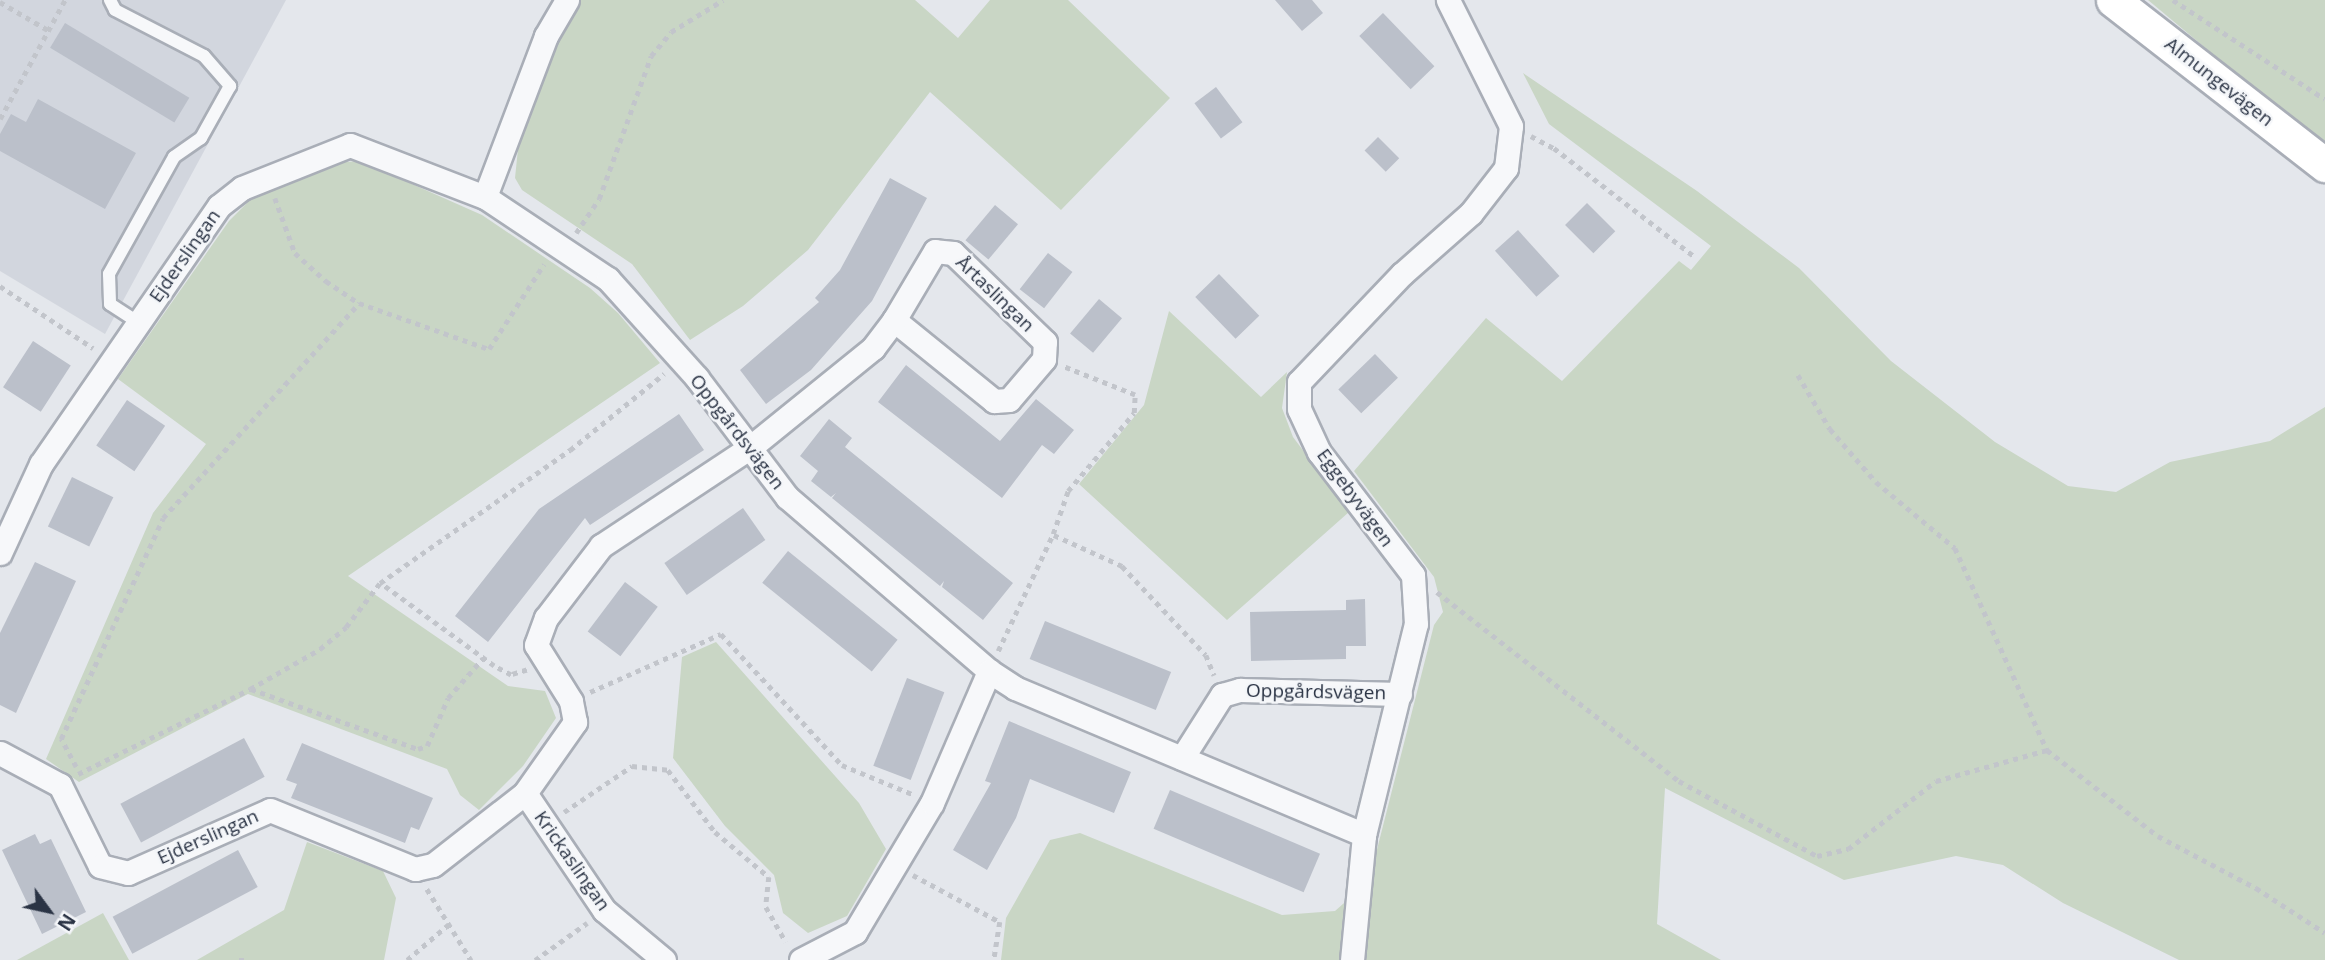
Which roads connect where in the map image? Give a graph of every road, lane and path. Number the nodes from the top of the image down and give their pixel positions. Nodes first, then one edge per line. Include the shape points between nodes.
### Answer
1 (65, 0) edge
2 (110, 0) edge
3 (567, 0) edge
4 (1448, 0) edge
5 (2113, 0) edge
6 (2173, 0) edge
7 (0, 2) edge
8 (48, 30) junction
9 (2325, 99) edge
10 (0, 119) edge
11 (1511, 126) junction
12 (2325, 165) edge
13 (485, 197) junction
14 (1695, 257) dead end
15 (0, 286) edge
16 (359, 303) dead end
17 (894, 320) junction
18 (138, 323) junction
19 (1044, 359) junction
20 (681, 360) junction
21 (112, 361) junction
22 (1798, 374) dead end
23 (752, 446) junction
24 (1053, 534) junction
25 (0, 553) edge
26 (1413, 575) junction
27 (380, 583) junction
28 (483, 658) junction
29 (542, 660) junction
30 (987, 660) junction
31 (1224, 678) dead end
32 (250, 689) junction
33 (1400, 694) junction
34 (588, 704) dead end
35 (2047, 750) junction
36 (0, 753) edge
37 (1182, 758) junction
38 (70, 779) junction
39 (525, 793) junction
40 (932, 803) junction
41 (546, 824) junction
42 (1364, 835) junction
43 (894, 865) junction
44 (415, 869) junction
45 (604, 910) junction
46 (449, 924) junction
47 (2325, 933) edge
48 (797, 956) edge
49 (239, 960) edge
50 (247, 960) edge
51 (407, 960) edge
52 (471, 960) edge
53 (535, 960) edge
54 (664, 960) edge
55 (994, 960) edge
56 (1352, 960) edge

1 - 8 path
2 - 18 lane via 115,10 204,56 230,86 201,138 174,157 109,274 110,304
3 - 13 street via 546,36
4 - 11 street
5 - 12 street, Almungevägen
6 - 9 path
7 - 8 path
8 - 10 path
11 - 14 path via 1554,148
11 - 26 street, Eggebyvägen via 1506,168 1471,214 1402,274 1299,382 1298,409 1319,452
13 - 18 street, Ejderslingan via 350,145 242,188 219,206
13 - 20 street, Oppgårdsvägen via 608,279
15 - 21 path
16 - 38 path via 163,518 61,739
17 - 19 street via 994,401 1009,400
17 - 19 street, Årtaslingan via 935,251 953,253 1045,342
17 - 23 street, Årtaslingan via 873,348
18 - 21 street, Ejderslingan
19 - 24 path via 1135,395 1134,413 1068,491
20 - 23 street, Oppgårdsvägen
20 - 27 path via 570,450
21 - 25 street, Ejderslingan via 41,464
22 - 35 path via 1830,429 1876,482 1955,548
23 - 29 street via 601,546 546,618 536,645
23 - 30 street, Oppgårdsvägen via 787,497 813,523
24 - 30 path via 995,658
24 - 31 path via 1122,565 1206,655 1216,680
26 - 33 street via 1416,624
26 - 35 path via 1679,781 1817,856 1848,849 1936,781
27 - 28 path
27 - 32 path via 346,627 320,649
28 - 29 path via 511,675
28 - 32 path via 448,698 427,746 418,749
29 - 39 street, Krickaslingan via 571,701 575,722
30 - 37 street, Oppgårdsvägen via 1016,688
30 - 40 street
32 - 38 path
33 - 37 street, Oppgårdsvägen via 1240,690 1222,695
33 - 42 street
34 - 40 path via 584,695 721,634 842,765
35 - 47 path via 2158,836 2256,888
36 - 38 street
37 - 42 street, Oppgårdsvägen
38 - 44 street, Ejderslingan via 100,866 128,873 270,810
39 - 41 street, Krickaslingan
39 - 44 street via 433,865
40 - 43 street
41 - 45 street, Krickaslingan
41 - 48 path via 632,766 668,770 715,832 769,877 766,906
42 - 56 street
43 - 48 street via 855,932
43 - 55 path via 1000,922
44 - 46 path
45 - 53 path
45 - 54 street, Krickaslingan
46 - 51 path
46 - 52 path
49 - 50 path

